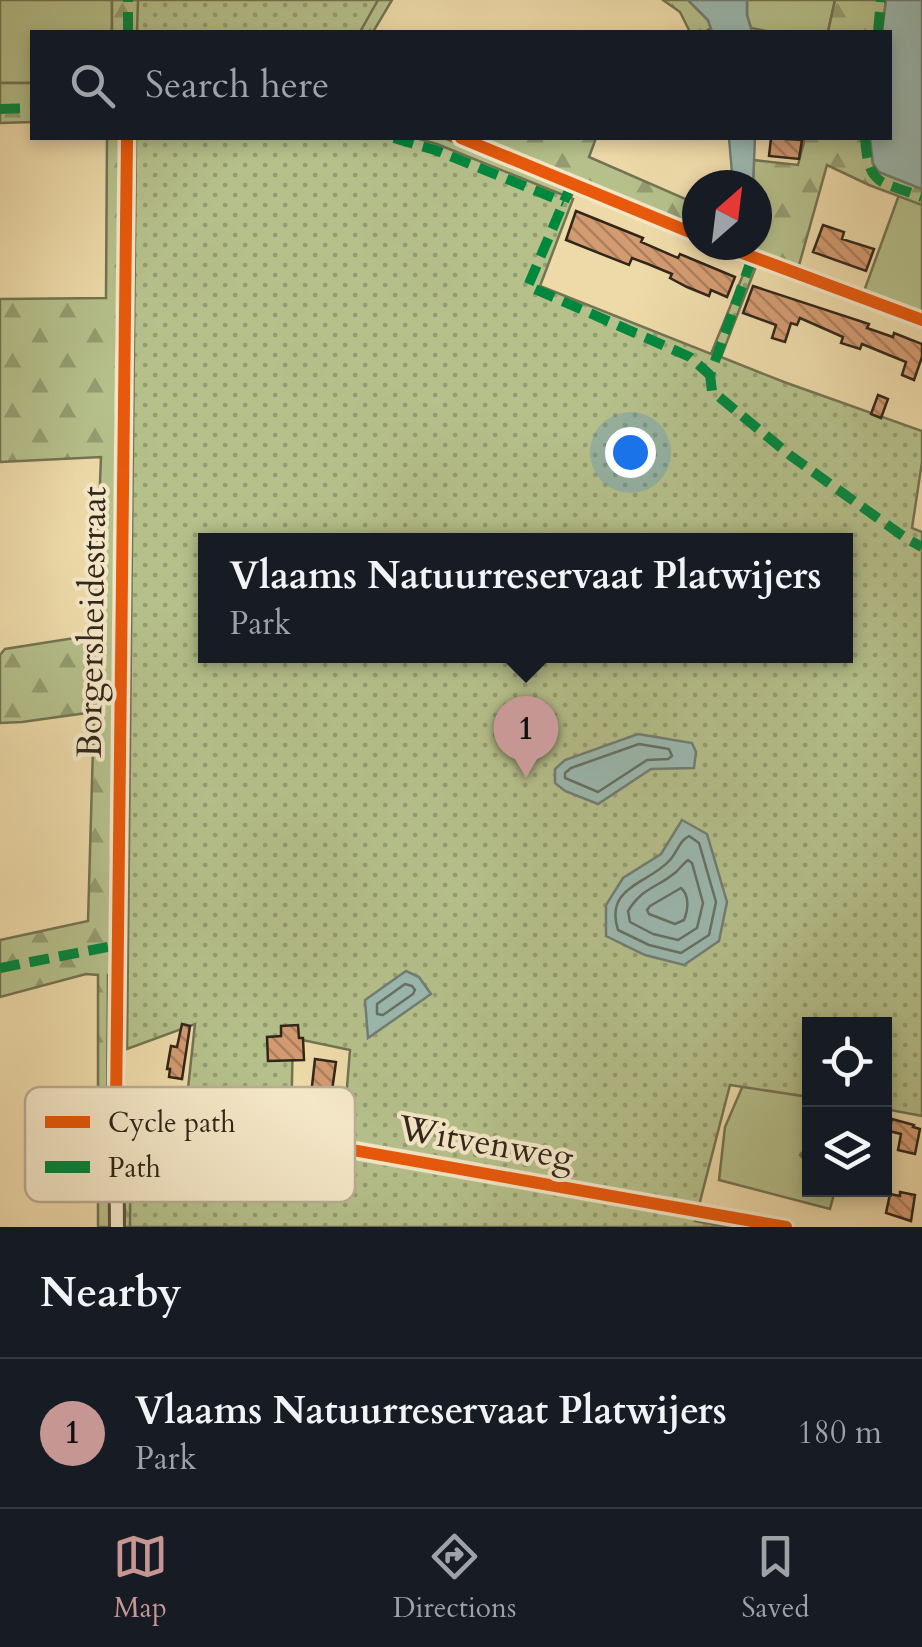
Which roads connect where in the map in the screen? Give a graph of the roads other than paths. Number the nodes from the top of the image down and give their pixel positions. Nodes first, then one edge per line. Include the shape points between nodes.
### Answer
1 (127, 140) edge
2 (467, 140) edge
3 (682, 229) edge
4 (761, 260) edge
5 (922, 320) edge
6 (116, 1087) edge
7 (355, 1150) edge
8 (117, 1202) edge
9 (117, 1227) edge
10 (786, 1227) edge

1 - 6 street, Borgersheidestraat
2 - 3 street
4 - 5 street
7 - 10 street, Witvenweg
8 - 9 street, Borgersheidestraat

